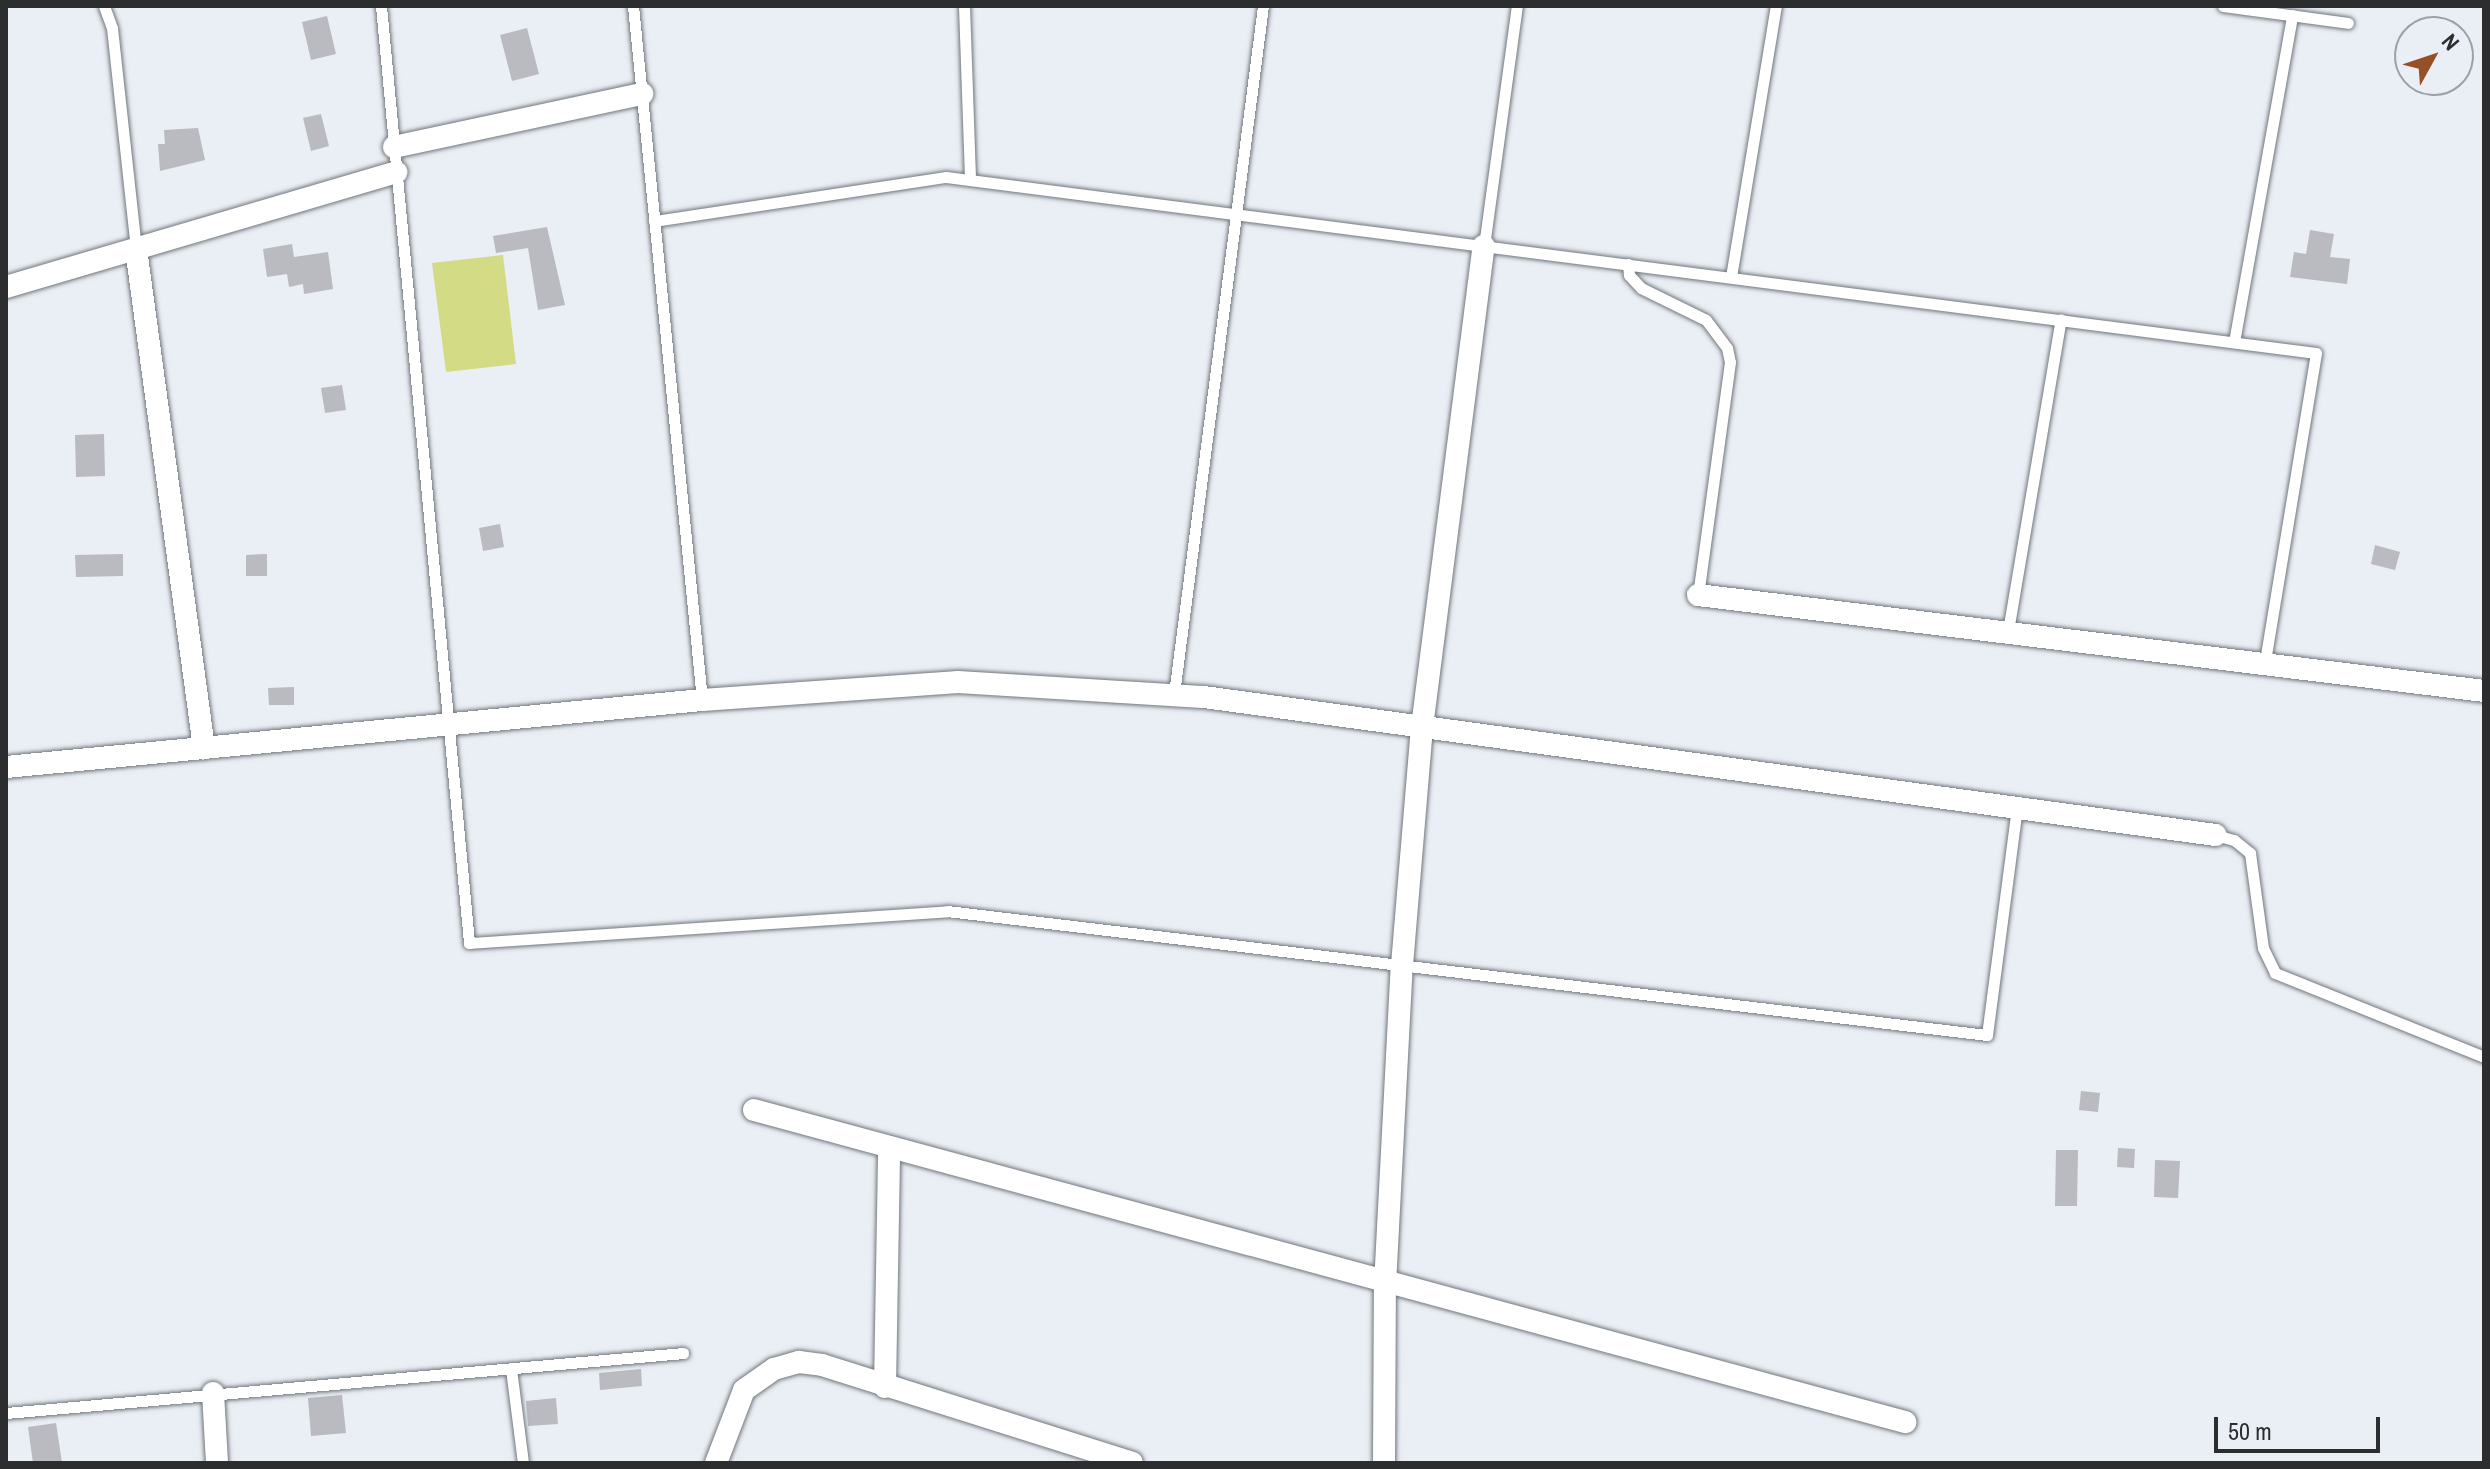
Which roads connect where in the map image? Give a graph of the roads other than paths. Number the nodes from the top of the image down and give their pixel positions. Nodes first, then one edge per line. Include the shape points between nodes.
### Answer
1 (104, 6) edge
2 (381, 6) edge
3 (633, 6) edge
4 (964, 6) edge
5 (1263, 6) edge
6 (1517, 6) edge
7 (1776, 6) edge
8 (2223, 6) edge
9 (2292, 15) junction
10 (2348, 23) dead end
11 (642, 94) junction
12 (394, 147) junction
13 (396, 172) junction
14 (970, 180) junction
15 (1236, 214) junction
16 (654, 221) junction
17 (1484, 246) junction
18 (136, 249) junction
19 (1628, 264) junction
20 (1731, 277) junction
21 (6, 287) edge
22 (2061, 319) junction
23 (2234, 342) junction
24 (1698, 595) joint
25 (2008, 631) junction
26 (2265, 661) junction
27 (2484, 691) edge
28 (1174, 694) junction
29 (702, 700) junction
30 (449, 727) junction
31 (1422, 727) junction
32 (204, 748) junction
33 (6, 767) edge
34 (2017, 808) junction
35 (2216, 835) joint
36 (1402, 965) junction
37 (2484, 1057) edge
38 (754, 1110) dead end
39 (889, 1147) junction
40 (1385, 1285) junction
41 (683, 1353) dead end
42 (511, 1369) junction
43 (885, 1387) junction
44 (213, 1393) junction
45 (6, 1413) edge
46 (1905, 1422) dead end
47 (217, 1463) edge
48 (523, 1463) edge
49 (716, 1463) edge
50 (1132, 1463) edge
51 (1384, 1463) edge

1 - 18 lane via 112,28
2 - 12 lane
3 - 11 lane
4 - 14 lane
5 - 15 lane
6 - 17 lane
7 - 20 lane
8 - 9 lane
9 - 10 lane
9 - 23 lane
11 - 12 street
11 - 16 lane
12 - 13 lane
13 - 18 street
13 - 30 lane
14 - 15 lane
14 - 16 lane via 915,178
15 - 17 lane
15 - 28 lane
16 - 29 lane
17 - 19 lane
17 - 31 street
18 - 21 street
18 - 32 street
19 - 20 lane
19 - 24 lane via 1641,288 1714,327 1730,362
20 - 22 lane
22 - 23 lane
22 - 25 lane
23 - 26 lane via 2316,353
24 - 25 street
25 - 26 street
26 - 27 street
28 - 29 street via 958,682
28 - 31 street
29 - 30 street
30 - 32 street
30 - 36 lane via 469,943 947,911
31 - 34 street
31 - 36 street
32 - 33 street
34 - 35 street
34 - 36 lane via 1987,1035
35 - 37 lane via 2234,840 2250,853 2263,948 2275,973
36 - 40 street
38 - 39 street
39 - 40 street
39 - 43 street
40 - 46 street
40 - 51 street
41 - 42 lane
42 - 44 lane
42 - 48 lane
43 - 49 street via 822,1365 799,1362 774,1369 744,1390
43 - 50 street
44 - 45 lane
44 - 47 street

